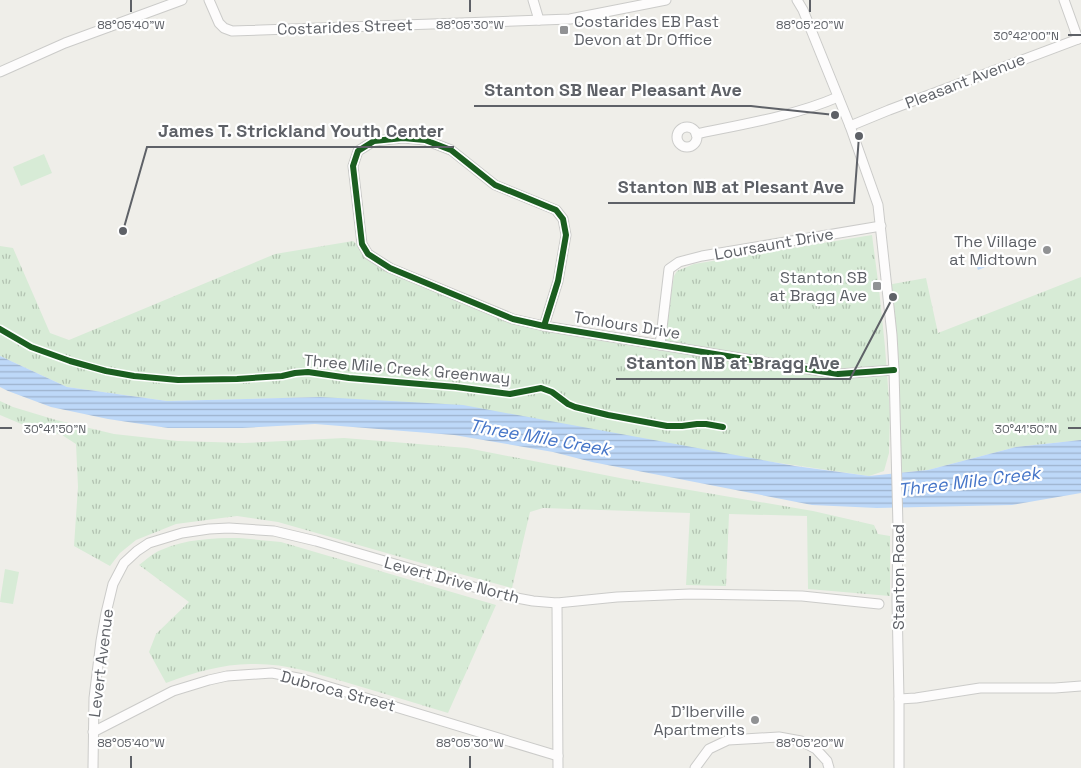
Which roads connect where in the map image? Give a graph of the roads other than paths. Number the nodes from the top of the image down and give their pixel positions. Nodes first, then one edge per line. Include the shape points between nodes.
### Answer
1 (182, 0) edge
2 (209, 0) edge
3 (533, 0) edge
4 (666, 0) edge
5 (790, 0) edge
6 (797, 0) edge
7 (803, 0) edge
8 (1064, 0) edge
9 (803, 10) junction
10 (539, 20) junction
11 (1079, 38) edge
12 (0, 72) edge
13 (838, 97) junction
14 (850, 126) junction
15 (696, 134) dead end
16 (880, 226) junction
17 (544, 326) junction
18 (660, 345) junction
19 (894, 370) junction
20 (149, 543) joint
21 (557, 603) junction
22 (879, 604) dead end
23 (1081, 686) edge
24 (899, 698) junction
25 (94, 732) junction
26 (558, 756) junction
27 (93, 768) edge
28 (558, 768) edge
29 (695, 768) edge
30 (829, 768) edge
31 (899, 768) edge

1 - 12 street via 65,43
2 - 10 street, Costarides Street via 219,23 232,31
3 - 10 street
4 - 10 street, Costarides Street via 570,19
5 - 9 street
6 - 9 street, Stanton Road
7 - 9 street, Stanton Road
8 - 11 street
9 - 13 street, Stanton Road
11 - 14 street, Pleasant Avenue
13 - 14 street, Stanton Road
13 - 15 street via 782,115
14 - 16 street, Stanton Road via 878,205
16 - 18 street, Loursaunt Drive via 679,262 670,269
16 - 19 street, Stanton Road
17 - 17 street, Tonlours Drive via 558,281 566,235 563,220 556,210 495,185 451,150 425,140 374,141 358,152 353,166 362,244 368,254 390,268 513,319
17 - 18 street, Tonlours Drive
18 - 19 street, Tonlours Drive via 838,374
19 - 24 street, Stanton Road
20 - 21 street, Levert Drive North via 209,528 274,531 501,595
20 - 25 street, Levert Avenue via 124,563 114,584 101,640 94,698
21 - 22 street, Levert Drive North via 617,596 690,594 802,596
21 - 26 street
23 - 24 street via 980,688
24 - 31 street, Stanton Road
25 - 26 street, Dubroca Street via 172,691 227,676 272,673 303,679
25 - 27 street, Levert Avenue
26 - 28 street
29 - 30 street via 709,749 728,740 779,737 802,741 816,749

